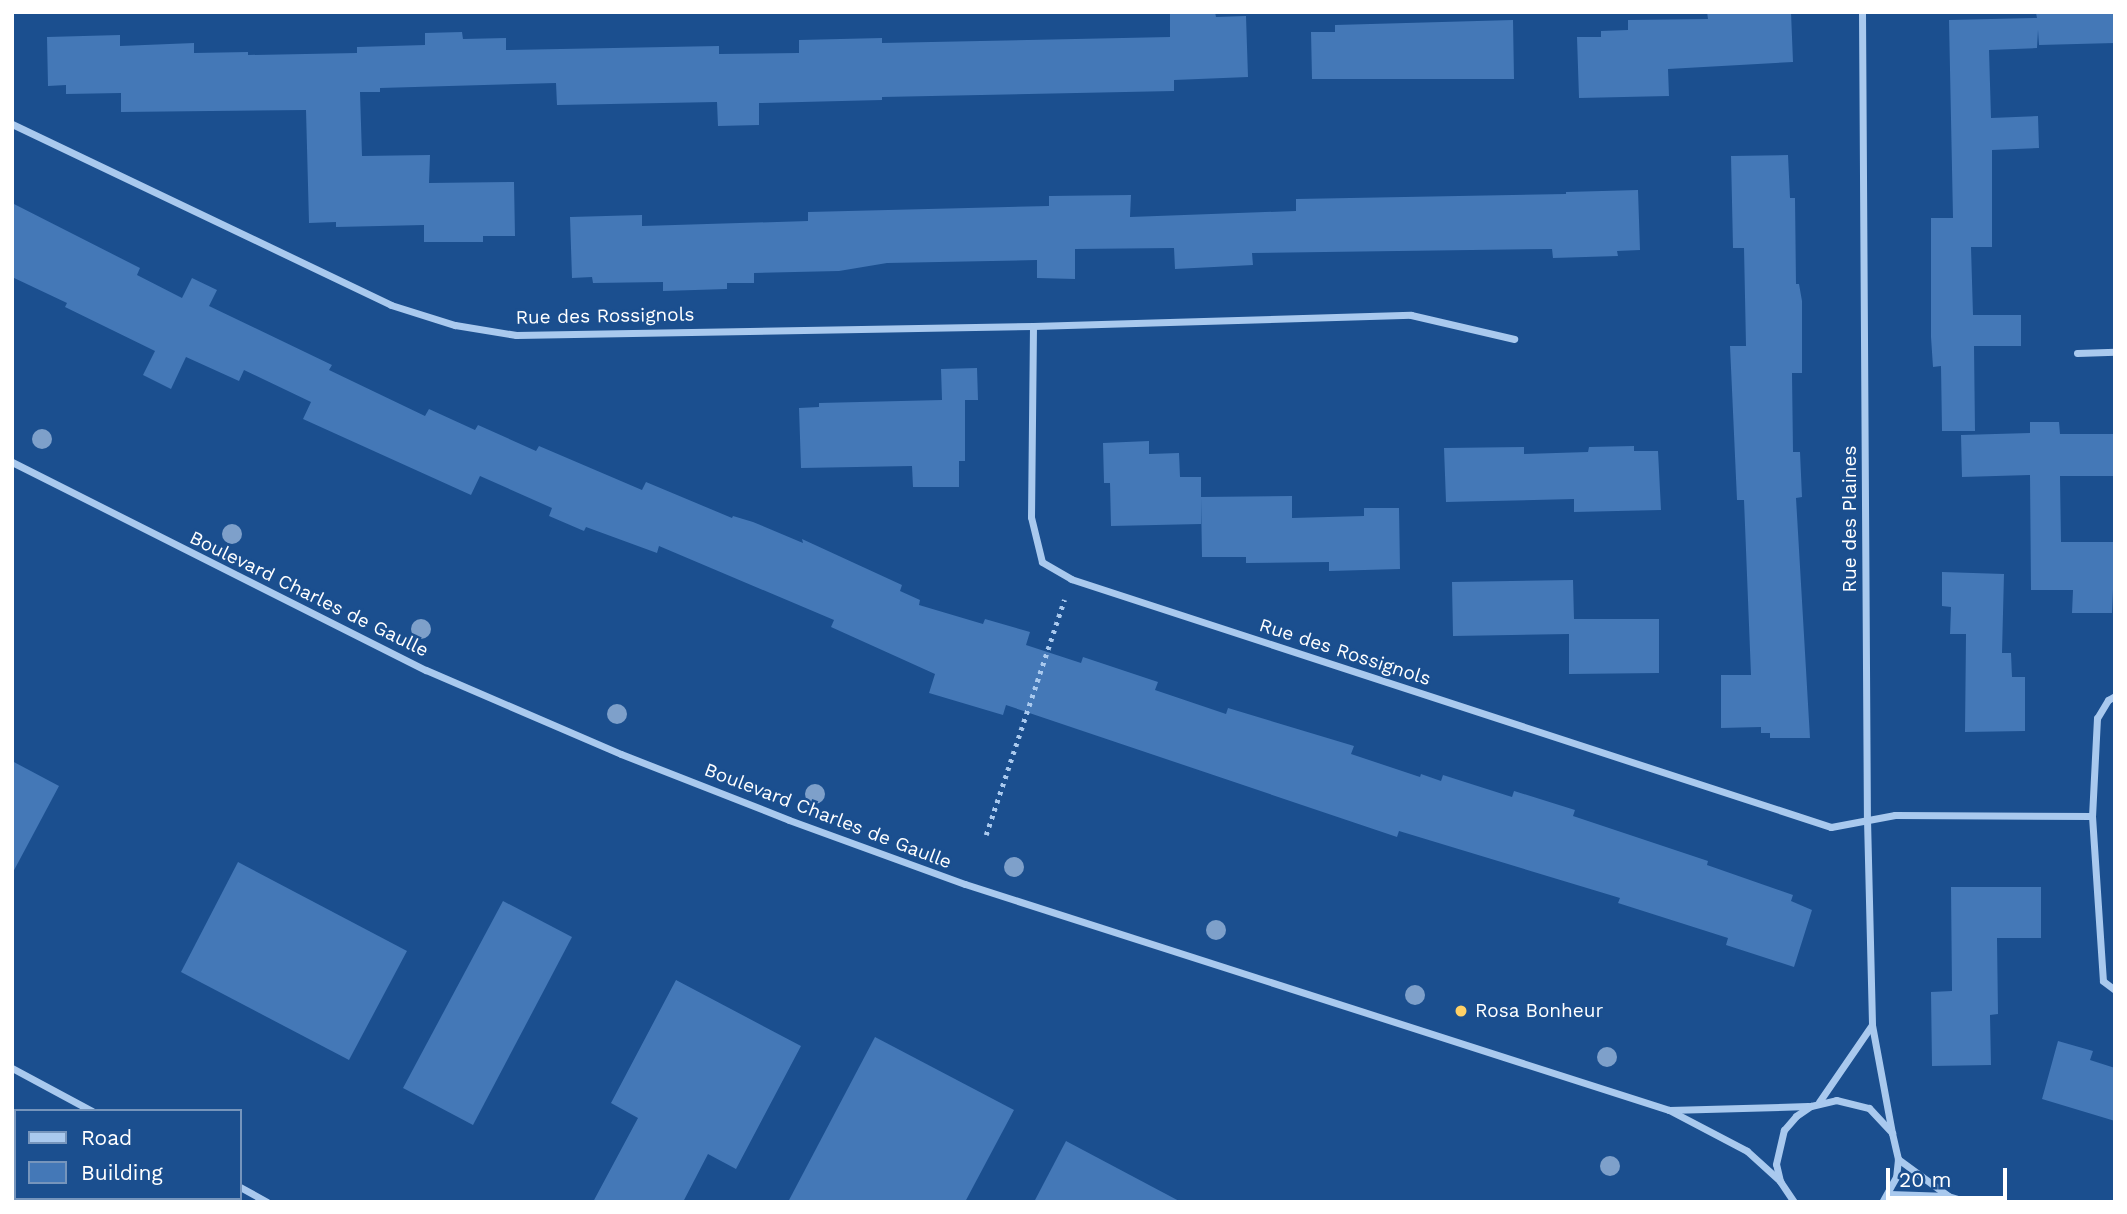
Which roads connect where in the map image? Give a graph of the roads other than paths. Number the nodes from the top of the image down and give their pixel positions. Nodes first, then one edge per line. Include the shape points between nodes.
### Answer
1 (1863, 12) edge
2 (12, 124) edge
3 (1033, 326) junction
4 (1514, 340) dead end
5 (2115, 352) edge
6 (2077, 353) dead end
7 (12, 462) edge
8 (2115, 696) edge
9 (2092, 816) junction
10 (1867, 818) junction
11 (2115, 990) edge
12 (1872, 1025) junction
13 (12, 1068) edge
14 (1819, 1102) junction
15 (1811, 1106) junction
16 (88, 1109) edge
17 (1669, 1110) junction
18 (1892, 1133) junction
19 (1898, 1159) junction
20 (1780, 1181) junction
21 (242, 1188) edge
22 (1889, 1194) junction
23 (1948, 1196) junction
24 (267, 1202) edge
25 (1794, 1202) edge
26 (1882, 1202) edge
27 (1968, 1202) edge

1 - 10 street, Rue des Plaines
2 - 3 street, Rue des Rossignols via 391,305 455,325 516,335
3 - 4 street, Rue des Rossignols via 1411,314
3 - 10 street, Rue des Rossignols via 1031,517 1042,562 1071,579 1831,827
5 - 6 street
7 - 17 street, Boulevard Charles de Gaulle via 426,670 789,820 965,884
8 - 9 street via 2097,718
9 - 10 street, Rue des Rossignols
9 - 11 street via 2103,981
10 - 12 street, Rue des Plaines
12 - 14 street
12 - 18 street, Rue des Plaines
13 - 16 street
14 - 15 street
14 - 18 street via 1861,1105 1882,1119
15 - 17 street, Boulevard Charles de Gaulle
15 - 20 street via 1784,1130 1776,1164
17 - 20 street, Boulevard Charles de Gaulle via 1747,1152
18 - 19 street, Rue des Plaines
19 - 22 street
19 - 23 street
20 - 25 street, Boulevard Charles de Gaulle
21 - 24 street
22 - 23 street
22 - 26 street
23 - 27 street

